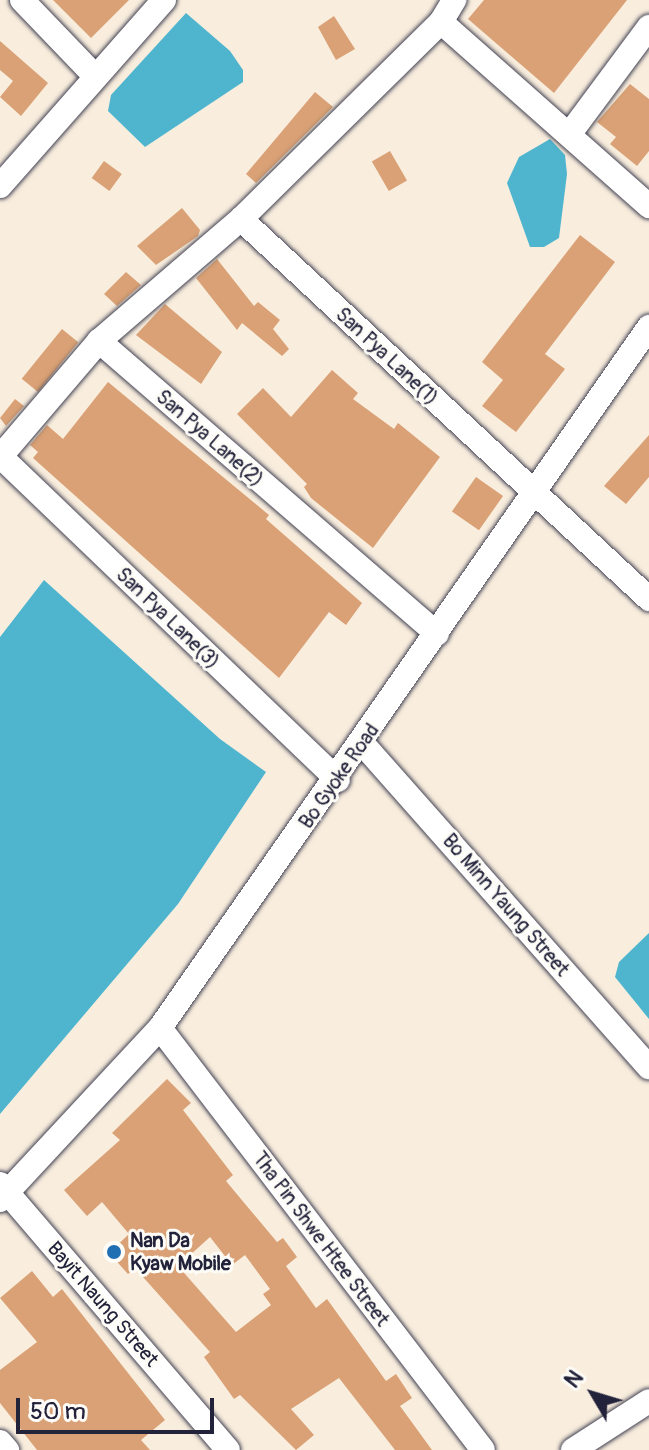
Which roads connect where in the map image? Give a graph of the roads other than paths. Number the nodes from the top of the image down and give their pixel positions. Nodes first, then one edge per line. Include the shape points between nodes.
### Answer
1 (22, 0) edge
2 (164, 0) edge
3 (454, 0) edge
4 (441, 22) junction
5 (649, 27) edge
6 (95, 76) junction
7 (571, 132) junction
8 (0, 186) edge
9 (649, 206) edge
10 (241, 219) junction
11 (646, 338) edge
12 (99, 341) junction
13 (0, 456) edge
14 (534, 493) junction
15 (649, 599) edge
16 (437, 634) junction
17 (362, 743) junction
18 (338, 780) junction
19 (160, 1028) junction
20 (649, 1067) edge
21 (3, 1193) edge
22 (649, 1401) edge
23 (0, 1442) edge
24 (7, 1450) edge
25 (228, 1450) edge
26 (483, 1450) edge
27 (573, 1450) edge

1 - 6 street
2 - 6 street
3 - 4 street
4 - 7 street
4 - 10 street
5 - 7 street
6 - 8 street
7 - 9 street
10 - 12 street
10 - 14 street, San Pya Lane(1)
11 - 14 street, Bo Gyoke Road
12 - 13 street
12 - 16 street, San Pya Lane(2)
13 - 18 street, San Pya Lane(3)
14 - 15 street, San Pya Lane(1)
14 - 16 street, Bo Gyoke Road
16 - 17 street, Bo Gyoke Road
17 - 18 street, Bo Gyoke Road
17 - 20 street, Bo Minn Yaung Street
18 - 19 street, Bo Gyoke Road
19 - 21 street, Bo Gyoke Road
19 - 26 street, Tha Pin Shwe Htee Street
21 - 25 street, Bayit Naung Street
22 - 27 street
23 - 24 street

